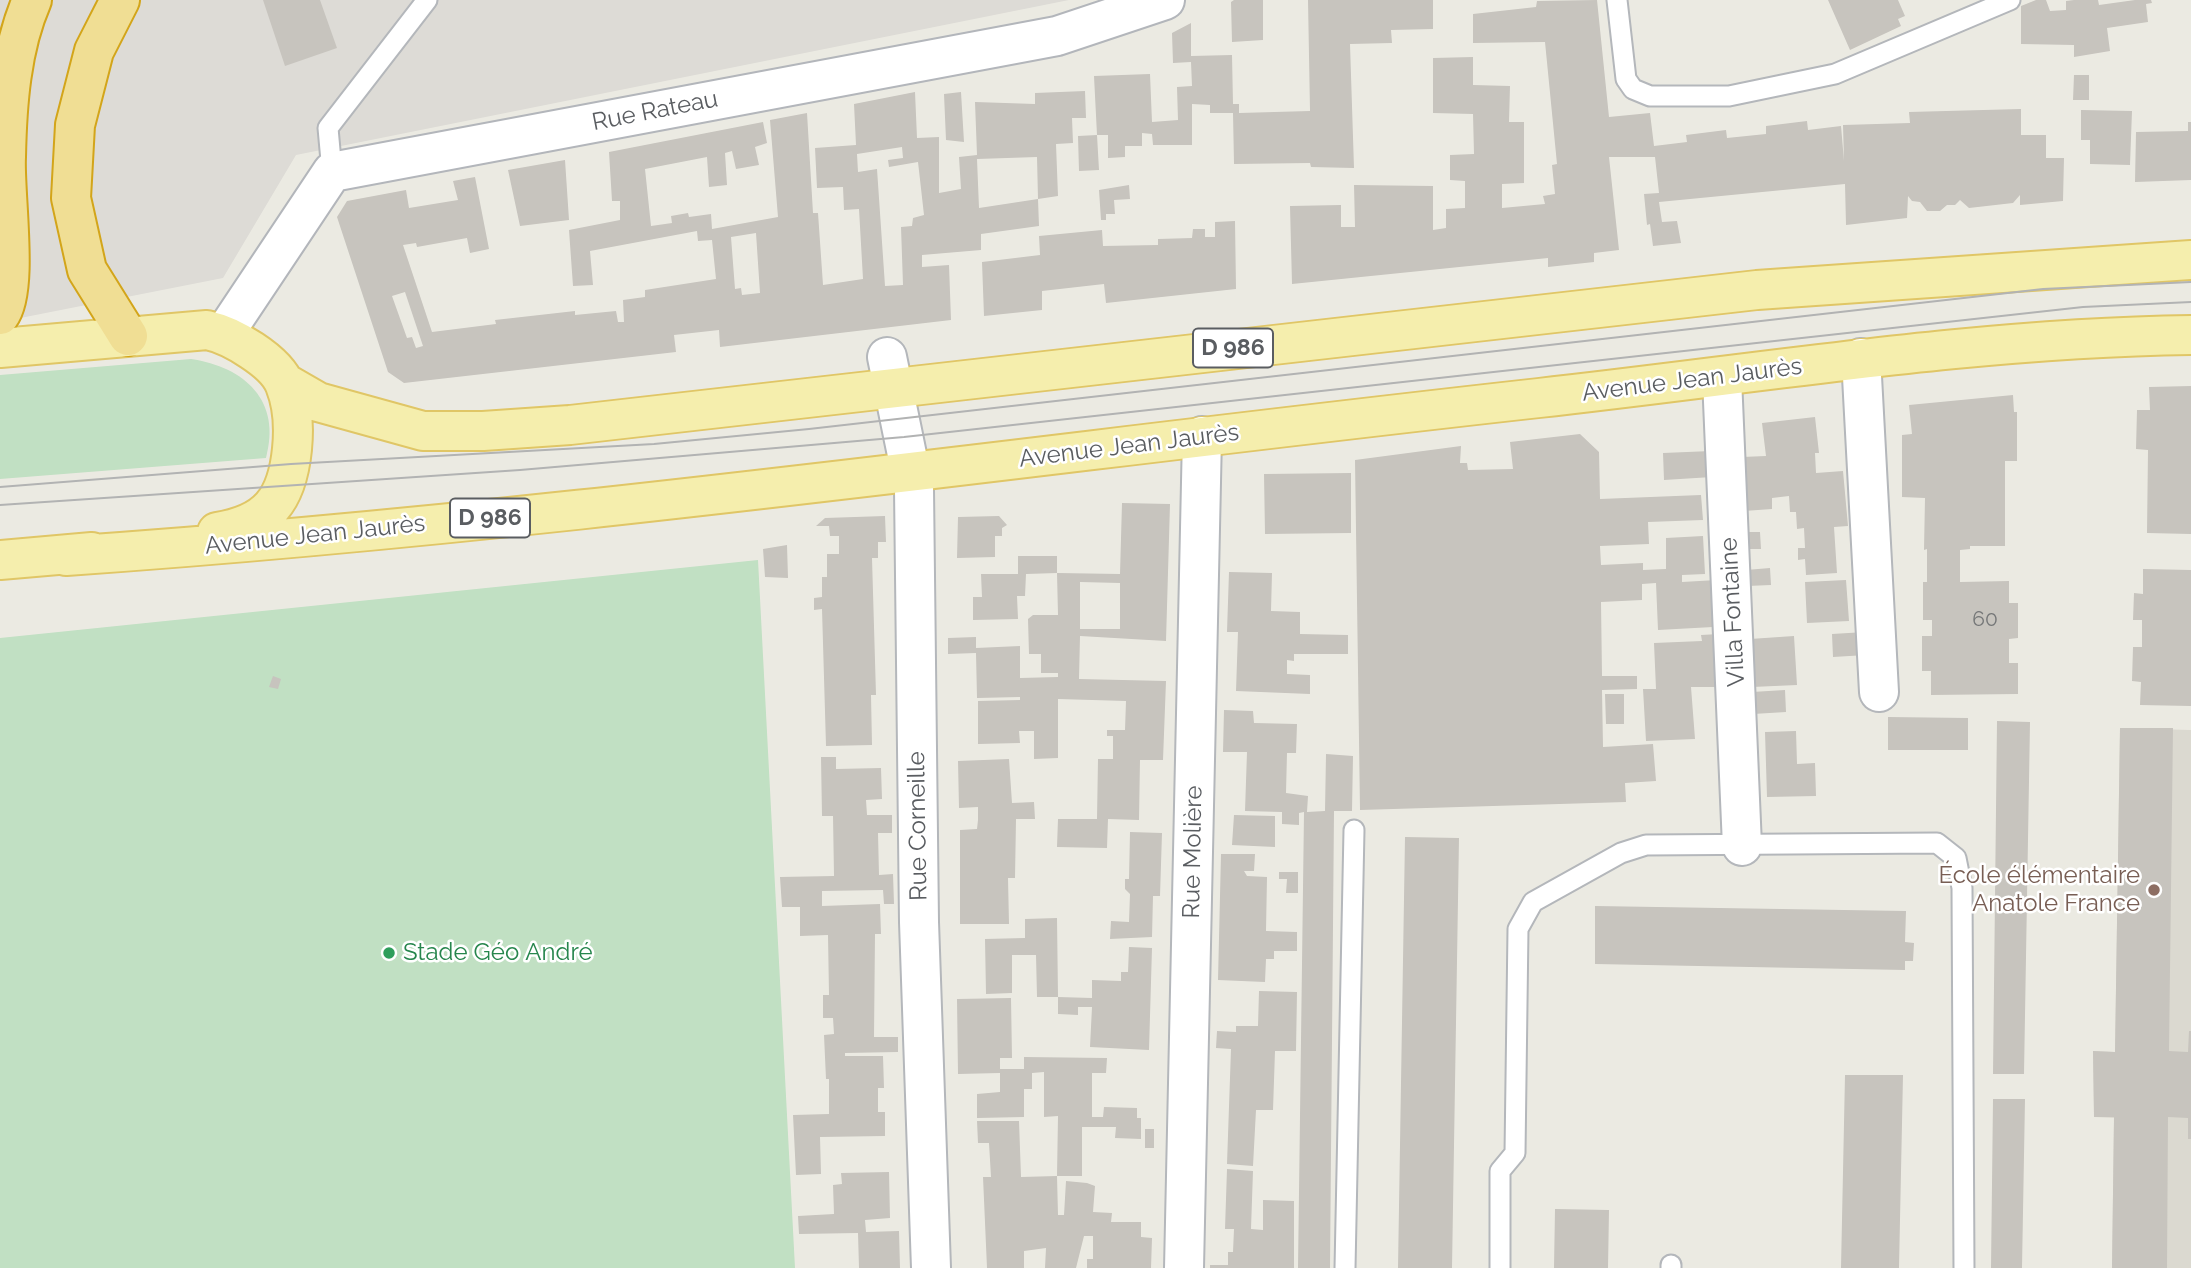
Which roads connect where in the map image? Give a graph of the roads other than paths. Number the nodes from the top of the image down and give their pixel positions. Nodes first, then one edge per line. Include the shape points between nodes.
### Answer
1 (32, 0) edge
2 (120, 0) edge
3 (427, 0) edge
4 (1165, 0) edge
5 (1617, 0) edge
6 (2010, 0) edge
7 (332, 172) junction
8 (2191, 260) edge
9 (0, 315) edge
10 (224, 334) junction
11 (2191, 335) edge
12 (128, 336) junction
13 (0, 348) edge
14 (1861, 358) junction
15 (889, 371) junction
16 (1722, 378) junction
17 (285, 383) junction
18 (1202, 436) junction
19 (912, 472) junction
20 (66, 556) junction
21 (2, 561) edge
22 (1879, 692) dead end
23 (1354, 830) dead end
24 (1742, 846) junction
25 (931, 1268) edge
26 (1184, 1268) edge
27 (1345, 1268) edge
28 (1500, 1268) edge
29 (1964, 1268) edge

1 - 9 highway via 10,92 5,159 9,285
2 - 12 highway via 94,51 75,125 71,198 87,270
3 - 7 lane via 328,128
4 - 7 street, Rue Rateau via 1057,36
5 - 6 lane via 1626,79 1633,89 1650,96 1730,96 1835,74
7 - 10 street
8 - 15 main road, D 986 via 1757,290
10 - 12 main road via 207,330
10 - 17 main road via 260,356
11 - 14 main road, Avenue Jean Jaurès / D 986
12 - 13 main road
14 - 16 main road, Avenue Jean Jaurès / D 986
14 - 22 street
15 - 17 main road, D 986 via 570,425 483,431 423,431 318,402
15 - 19 street, Rue Corneille
16 - 18 main road, Avenue Jean Jaurès / D 986
16 - 24 street, Villa Fontaine
17 - 20 main road via 294,428 291,464 279,500 265,515 242,528
18 - 19 main road, Avenue Jean Jaurès / D 986
18 - 26 street, Rue Molière
19 - 20 main road, Avenue Jean Jaurès / D 986 via 382,529
19 - 25 street, Rue Corneille via 919,922
20 - 21 main road
23 - 27 lane
24 - 28 lane via 1646,845 1621,853 1533,902 1518,929 1515,1153 1500,1171
24 - 29 lane via 1937,843 1956,858 1962,888

